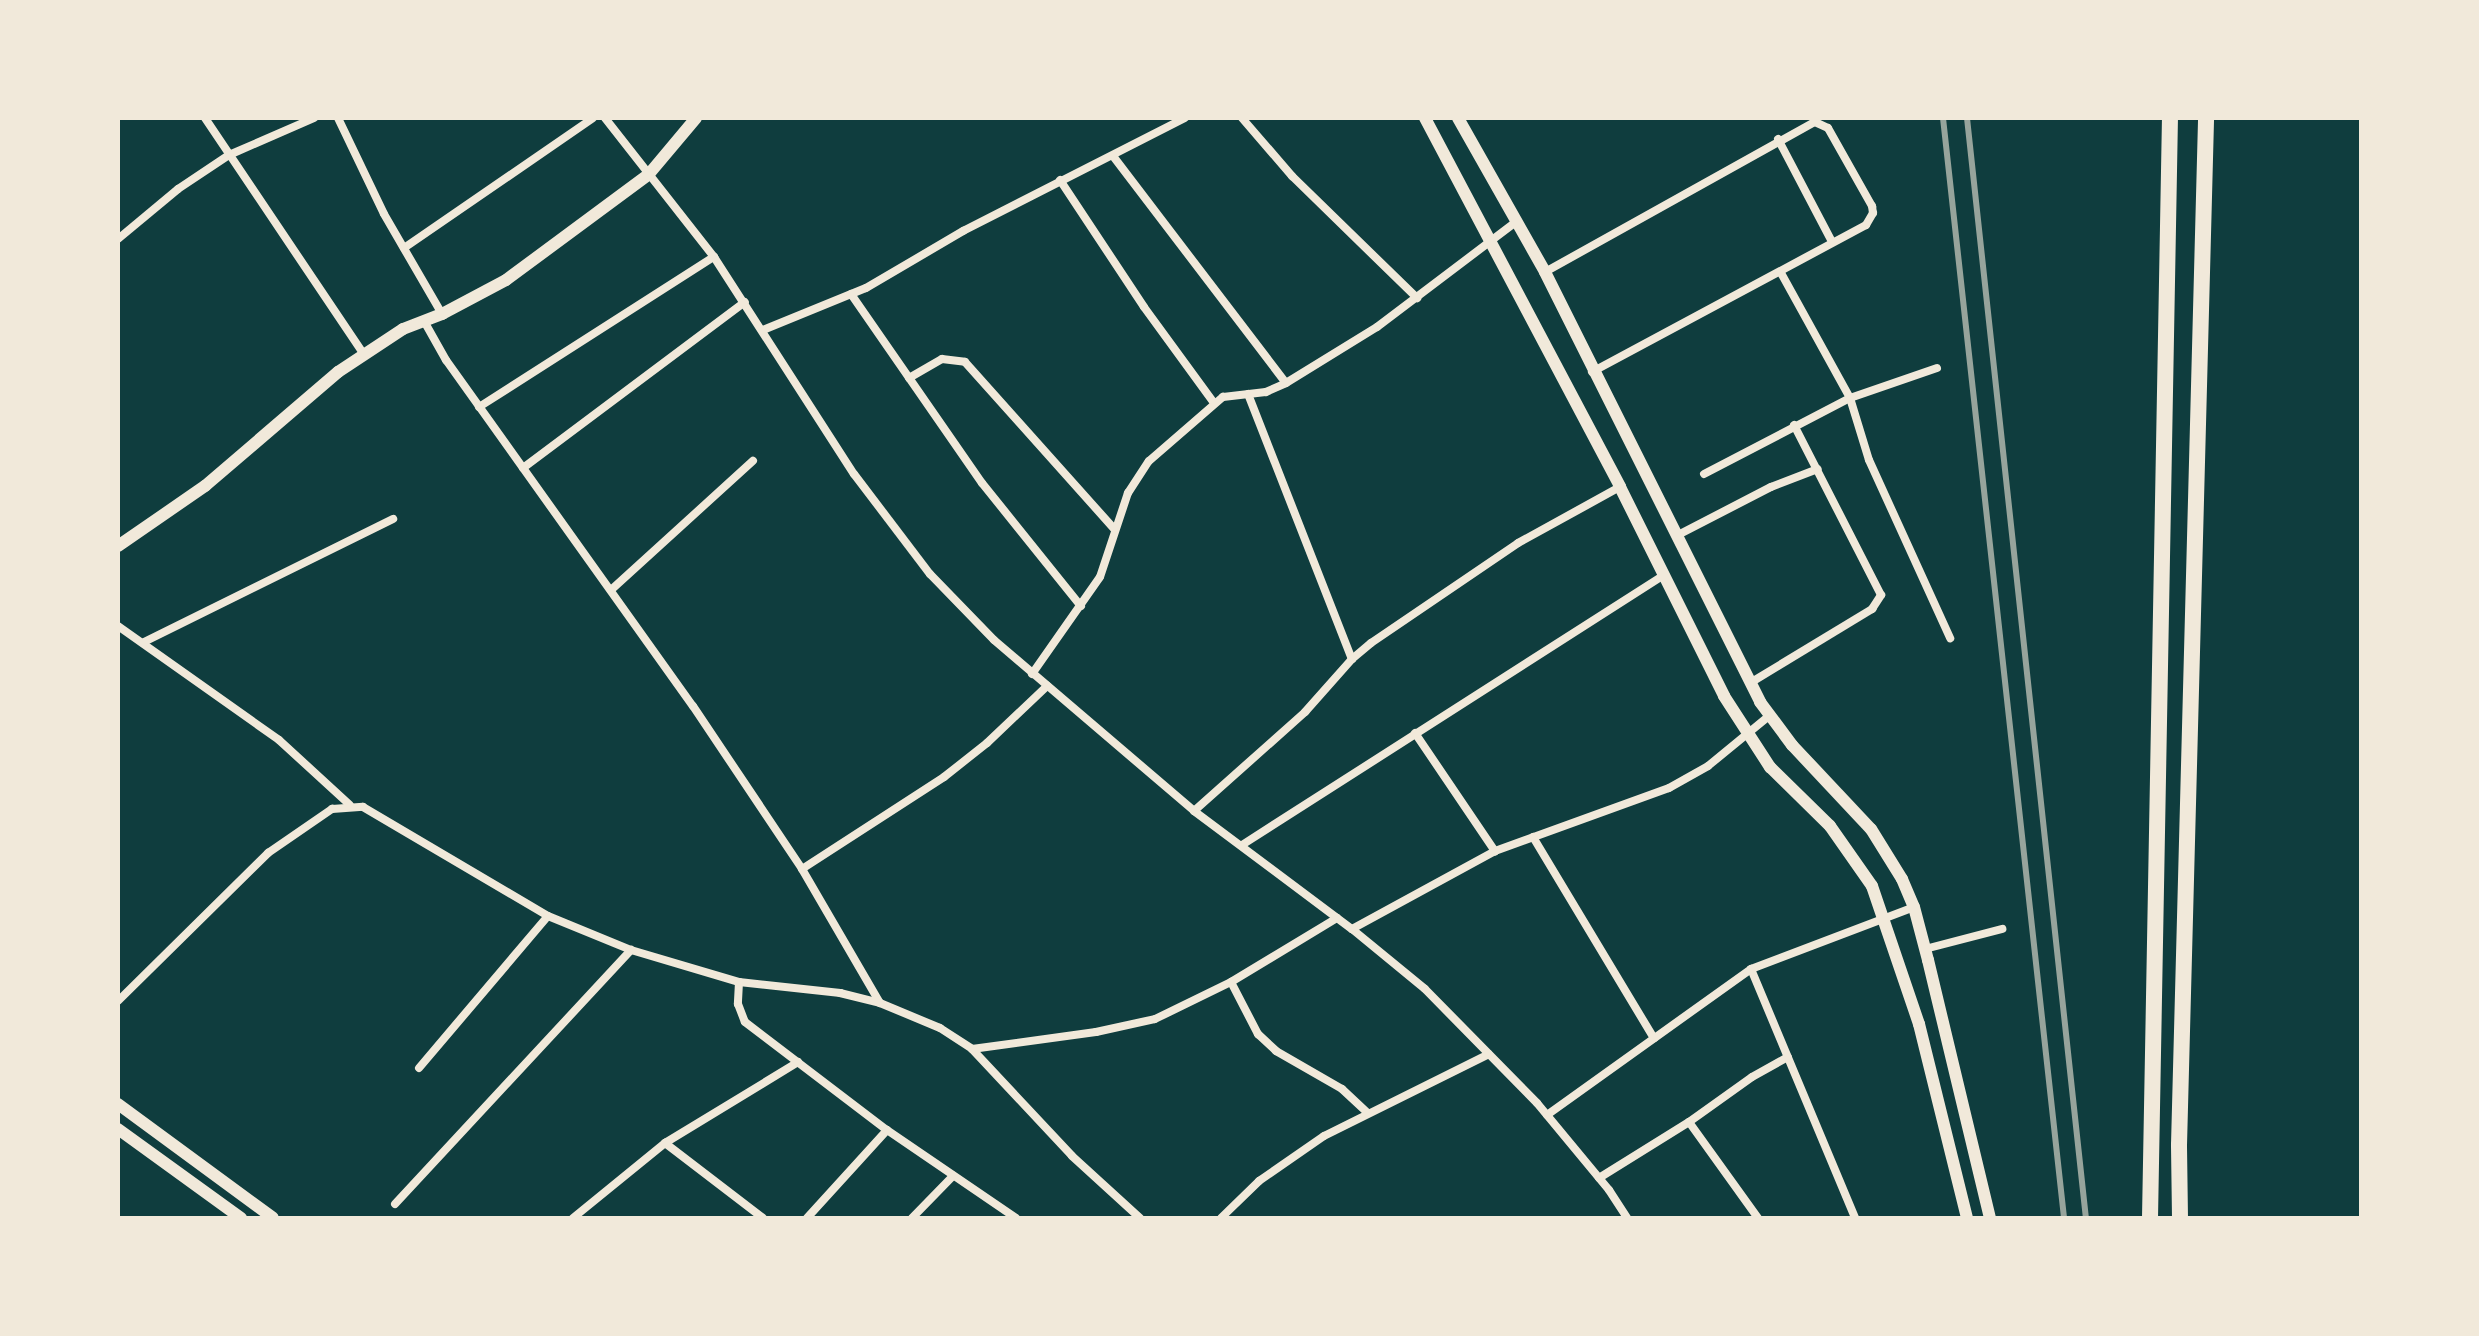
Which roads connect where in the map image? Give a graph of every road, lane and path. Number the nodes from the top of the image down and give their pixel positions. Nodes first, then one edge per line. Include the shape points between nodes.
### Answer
1 (205, 118) edge
2 (314, 118) edge
3 (338, 118) edge
4 (593, 118) edge
5 (605, 118) edge
6 (696, 118) edge
7 (1185, 118) edge
8 (1242, 118) edge
9 (1425, 118) edge
10 (1458, 118) edge
11 (2170, 118) edge
12 (2206, 118) edge
13 (1778, 139) junction
14 (229, 155) junction
15 (1113, 156) junction
16 (649, 174) junction
17 (1060, 180) junction
18 (1516, 222) junction
19 (118, 239) edge
20 (1490, 242) junction
21 (1832, 242) junction
22 (404, 248) junction
23 (714, 257) junction
24 (1545, 272) junction
25 (1781, 273) junction
26 (851, 294) junction
27 (1417, 298) junction
28 (745, 302) junction
29 (442, 314) junction
30 (424, 321) junction
31 (763, 330) junction
32 (364, 355) junction
33 (1937, 368) dead end
34 (1592, 372) junction
35 (909, 378) junction
36 (1286, 383) junction
37 (1248, 394) junction
38 (1850, 398) junction
39 (1214, 403) junction
40 (479, 407) junction
41 (1794, 425) junction
42 (753, 461) dead end
43 (523, 468) junction
44 (1818, 469) junction
45 (1704, 474) dead end
46 (1620, 487) junction
47 (393, 519) dead end
48 (1115, 530) junction
49 (1676, 536) junction
50 (118, 546) edge
51 (1664, 575) junction
52 (611, 590) junction
53 (1081, 606) junction
54 (118, 626) edge
55 (1950, 638) dead end
56 (144, 642) junction
57 (1352, 659) junction
58 (1032, 674) junction
59 (1750, 683) junction
60 (1047, 686) junction
61 (1769, 716) junction
62 (1415, 733) junction
63 (1747, 734) junction
64 (350, 805) junction
65 (1194, 811) junction
66 (1533, 837) junction
67 (1242, 845) junction
68 (1495, 851) junction
69 (802, 869) junction
70 (1914, 907) junction
71 (548, 916) junction
72 (1337, 918) junction
73 (1885, 920) junction
74 (1352, 929) junction
75 (2002, 929) dead end
76 (1925, 949) junction
77 (631, 950) junction
78 (1751, 969) junction
79 (739, 982) junction
80 (1231, 982) junction
81 (118, 1001) edge
82 (880, 1003) junction
83 (1654, 1038) junction
84 (972, 1049) junction
85 (1489, 1054) junction
86 (1788, 1057) junction
87 (798, 1062) junction
88 (419, 1068) dead end
89 (118, 1104) edge
90 (1368, 1113) junction
91 (1547, 1115) junction
92 (1689, 1122) junction
93 (118, 1129) edge
94 (887, 1130) junction
95 (665, 1143) junction
96 (953, 1176) junction
97 (1599, 1178) junction
98 (395, 1204) dead end
99 (241, 1218) edge
100 (273, 1218) edge
101 (573, 1218) edge
102 (763, 1218) edge
103 (807, 1218) edge
104 (912, 1218) edge
105 (1016, 1218) edge
106 (1140, 1218) edge
107 (1221, 1218) edge
108 (1627, 1218) edge
109 (1758, 1218) edge
110 (1855, 1218) edge
111 (1967, 1218) edge
112 (1990, 1218) edge
113 (2150, 1218) edge
114 (2180, 1218) edge

1 - 14 street
2 - 14 street
3 - 22 street
4 - 22 street
5 - 16 street
6 - 16 street
7 - 15 street
8 - 27 street via 1292,176
9 - 20 street
10 - 18 street
11 - 113 highway
12 - 114 highway
13 - 21 street
13 - 21 street via 1815,122 1822,124 1872,206 1866,225
13 - 24 street
14 - 19 street
14 - 32 street
15 - 17 street
15 - 36 street
16 - 23 street
16 - 29 street via 506,280
17 - 26 street
17 - 39 street
18 - 20 street
18 - 24 street
20 - 27 street
20 - 46 street
21 - 25 street
22 - 29 street
23 - 28 street
23 - 40 street
24 - 34 street
25 - 34 street
25 - 38 street
26 - 31 street
26 - 35 street
27 - 36 street
28 - 31 street
28 - 43 street
29 - 30 street
30 - 32 street
30 - 40 street
31 - 58 street via 854,474 930,574
32 - 50 street via 205,486
33 - 38 street
34 - 49 street
35 - 48 street via 942,359 965,362
35 - 53 street via 982,483
36 - 37 street
37 - 39 street
37 - 57 street
38 - 41 street
38 - 55 street via 1869,460
39 - 48 street via 1149,461 1128,493
40 - 43 street
41 - 44 street
41 - 45 street
42 - 52 street
43 - 52 street
44 - 49 street
44 - 59 street via 1879,587 1878,602
46 - 51 street
46 - 57 street via 1518,543
47 - 56 street
48 - 53 street via 1100,577
49 - 59 street
51 - 62 street
51 - 63 street
52 - 69 street
53 - 58 street
54 - 56 street
56 - 64 street via 279,740
57 - 65 street via 1305,712
58 - 60 street
59 - 61 street
60 - 65 street
60 - 69 street via 944,777
61 - 63 street
61 - 70 street via 1861,817 1891,860
62 - 67 street
62 - 68 street
63 - 66 street via 1708,766 1669,788
63 - 73 street via 1770,767 1853,855
64 - 71 street via 378,815
64 - 81 street via 332,809 268,853
65 - 67 street
66 - 68 street
66 - 83 street
67 - 72 street
68 - 74 street
69 - 82 street
70 - 73 street
70 - 76 street
71 - 77 street
71 - 88 street
72 - 74 street
72 - 80 street
73 - 78 street
73 - 111 street via 1919,1024
74 - 85 street via 1425,989
75 - 76 street
76 - 112 street
77 - 79 street
77 - 98 street
78 - 83 street
78 - 86 street
79 - 82 street
79 - 87 street via 738,1004 745,1022
80 - 84 street via 1155,1019
80 - 90 street via 1258,1034 1294,1064 1342,1089
82 - 84 street via 940,1028
83 - 91 street
84 - 106 street via 1072,1156
85 - 90 street
85 - 91 street
86 - 92 street
86 - 110 street
87 - 94 street
87 - 95 street
89 - 100 street
90 - 107 street via 1259,1181
91 - 97 street
92 - 97 street
92 - 109 street
93 - 99 street
94 - 96 street
94 - 103 street
95 - 101 street
95 - 102 street
96 - 104 street
96 - 105 street
97 - 108 street

